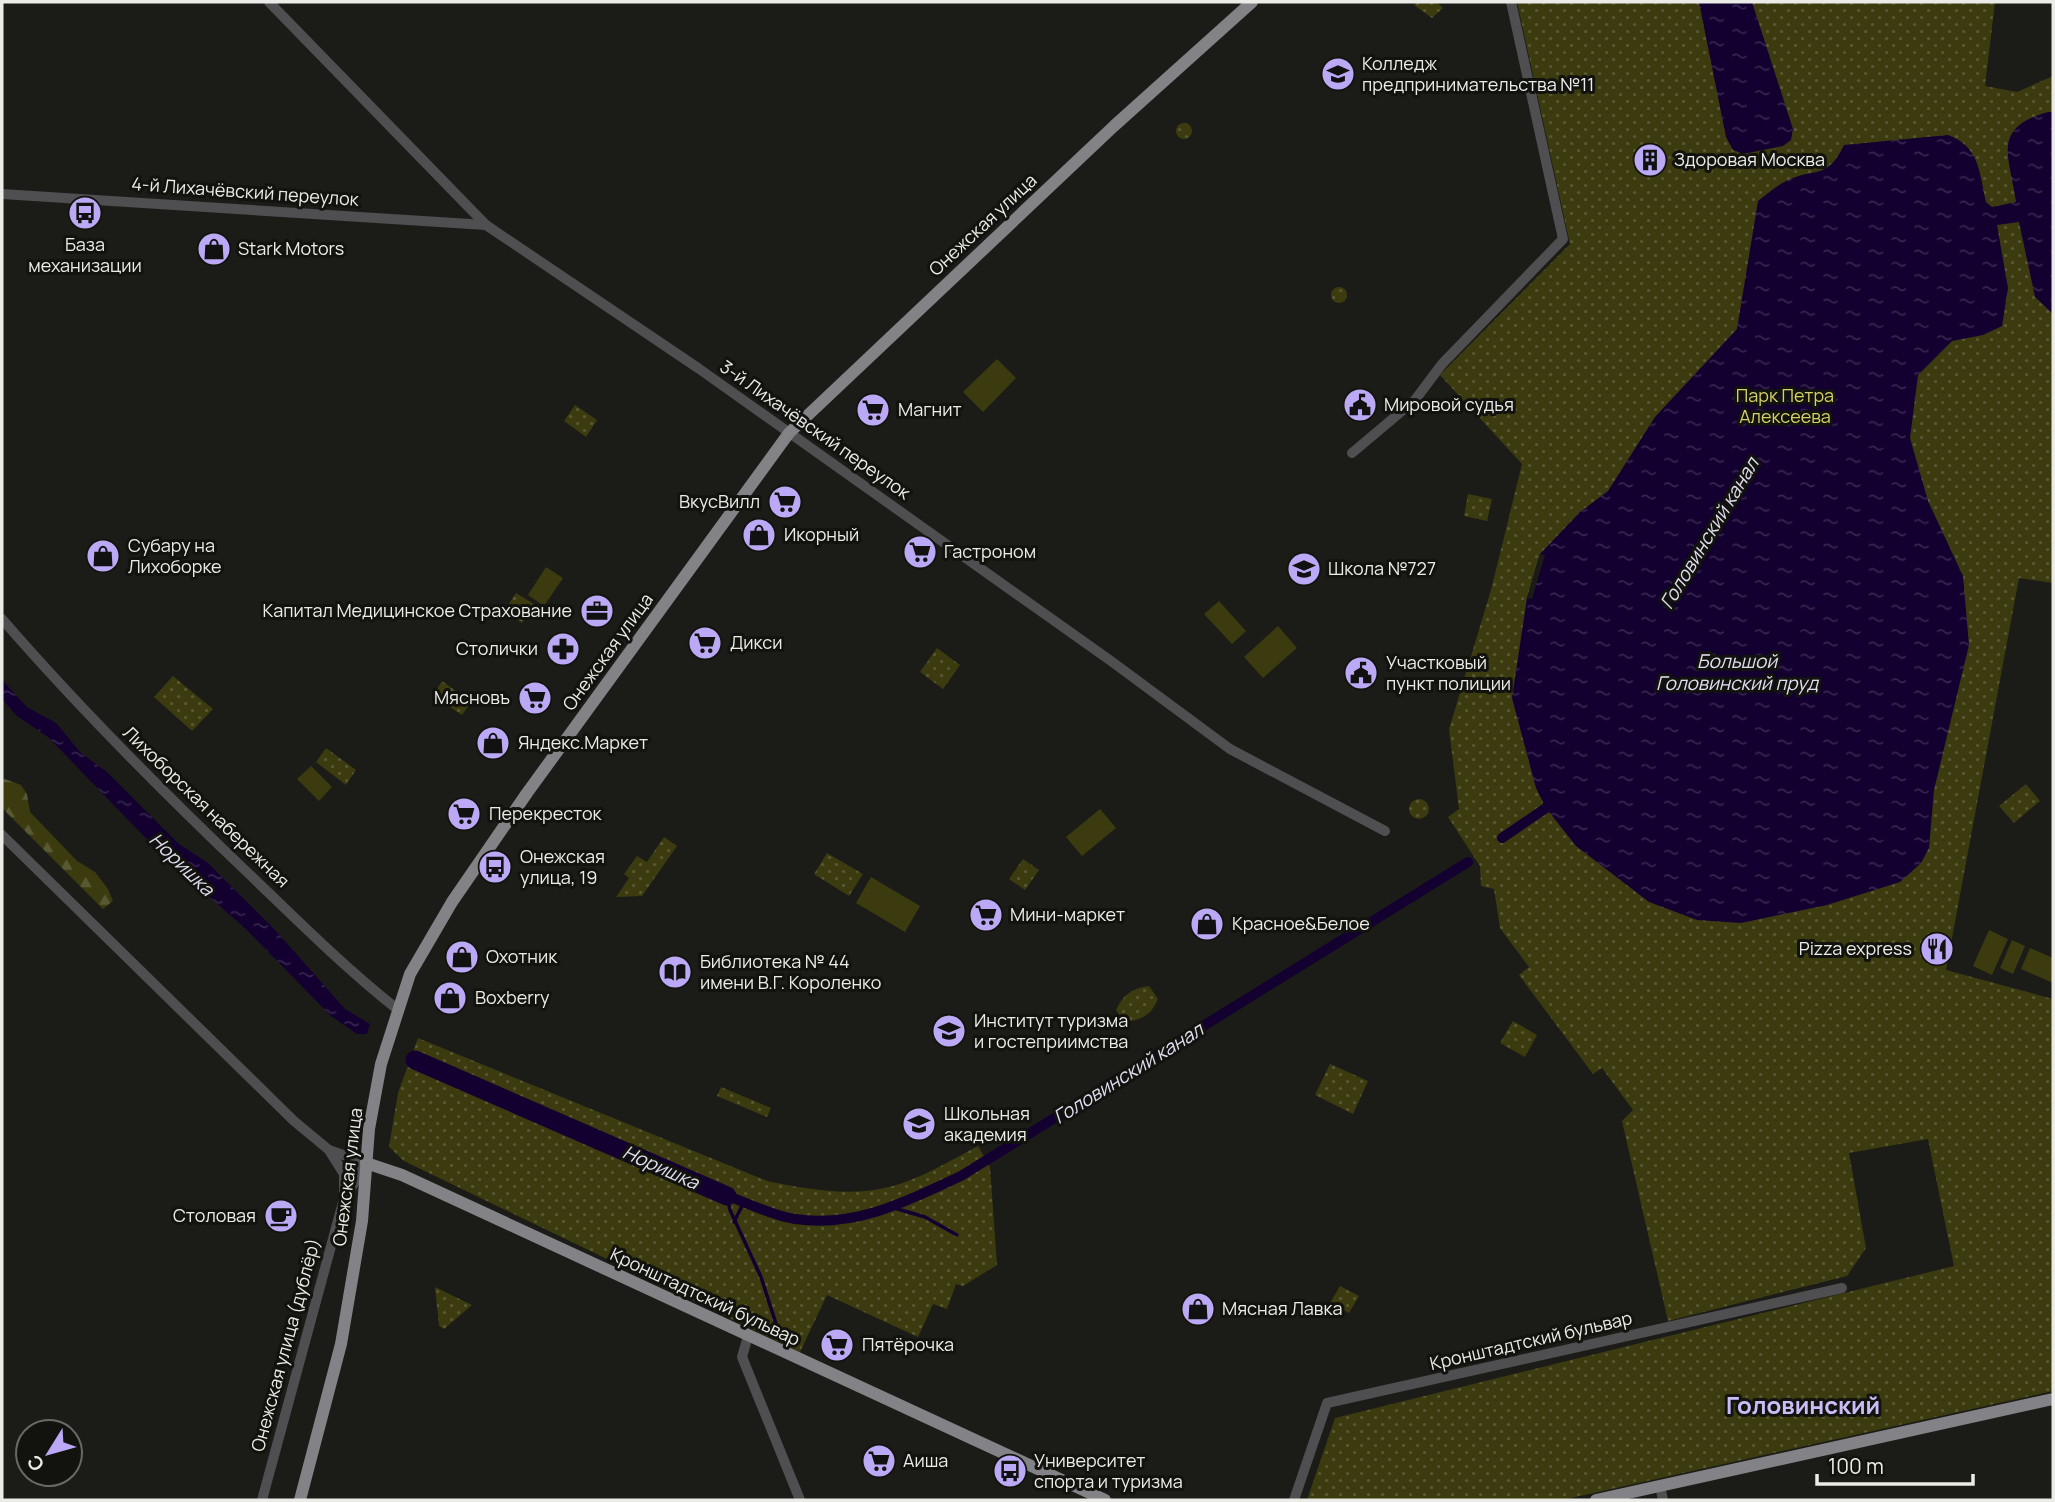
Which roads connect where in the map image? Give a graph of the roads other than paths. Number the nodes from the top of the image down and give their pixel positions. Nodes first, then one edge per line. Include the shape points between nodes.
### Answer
1 (269, 2) edge
2 (1252, 2) edge
3 (1511, 2) edge
4 (2, 194) edge
5 (486, 225) junction
6 (789, 433) junction
7 (1352, 453) dead end
8 (2, 619) edge
9 (1385, 831) dead end
10 (2, 835) edge
11 (397, 1009) junction
12 (329, 1150) junction
13 (366, 1163) junction
14 (343, 1202) junction
15 (1842, 1288) dead end
16 (748, 1336) junction
17 (2053, 1399) edge
18 (1660, 1486) junction
19 (262, 1500) edge
20 (300, 1500) edge
21 (800, 1500) edge
22 (1105, 1500) edge
23 (1294, 1500) edge
24 (1596, 1500) edge
25 (1663, 1500) edge

1 - 5 street, 3-й Лихачёвский переулок
2 - 6 main road, Онежская улица
3 - 7 street via 1563,239 1442,364 1415,400
4 - 5 street, 4-й Лихачёвский переулок
5 - 6 street, 3-й Лихачёвский переулок
6 - 9 street, 3-й Лихачёвский переулок via 1230,749
6 - 11 main road, Онежская улица via 452,902 410,974
8 - 11 street, Лихоборская набережная via 85,712 337,958
10 - 12 street
11 - 13 main road, Онежская улица via 381,1064
12 - 13 street
12 - 14 street via 344,1174
13 - 14 street, Онежская улица (дублёр)
13 - 16 main road, Кронштадтский бульвар via 402,1175
13 - 20 main road, Онежская улица via 362,1221 341,1344
14 - 19 street, Онежская улица (дублёр)
15 - 23 street, Кронштадтский бульвар via 1327,1403
16 - 21 street via 742,1357
16 - 22 main road, Кронштадтский бульвар
17 - 18 main road
18 - 24 main road
18 - 25 street

